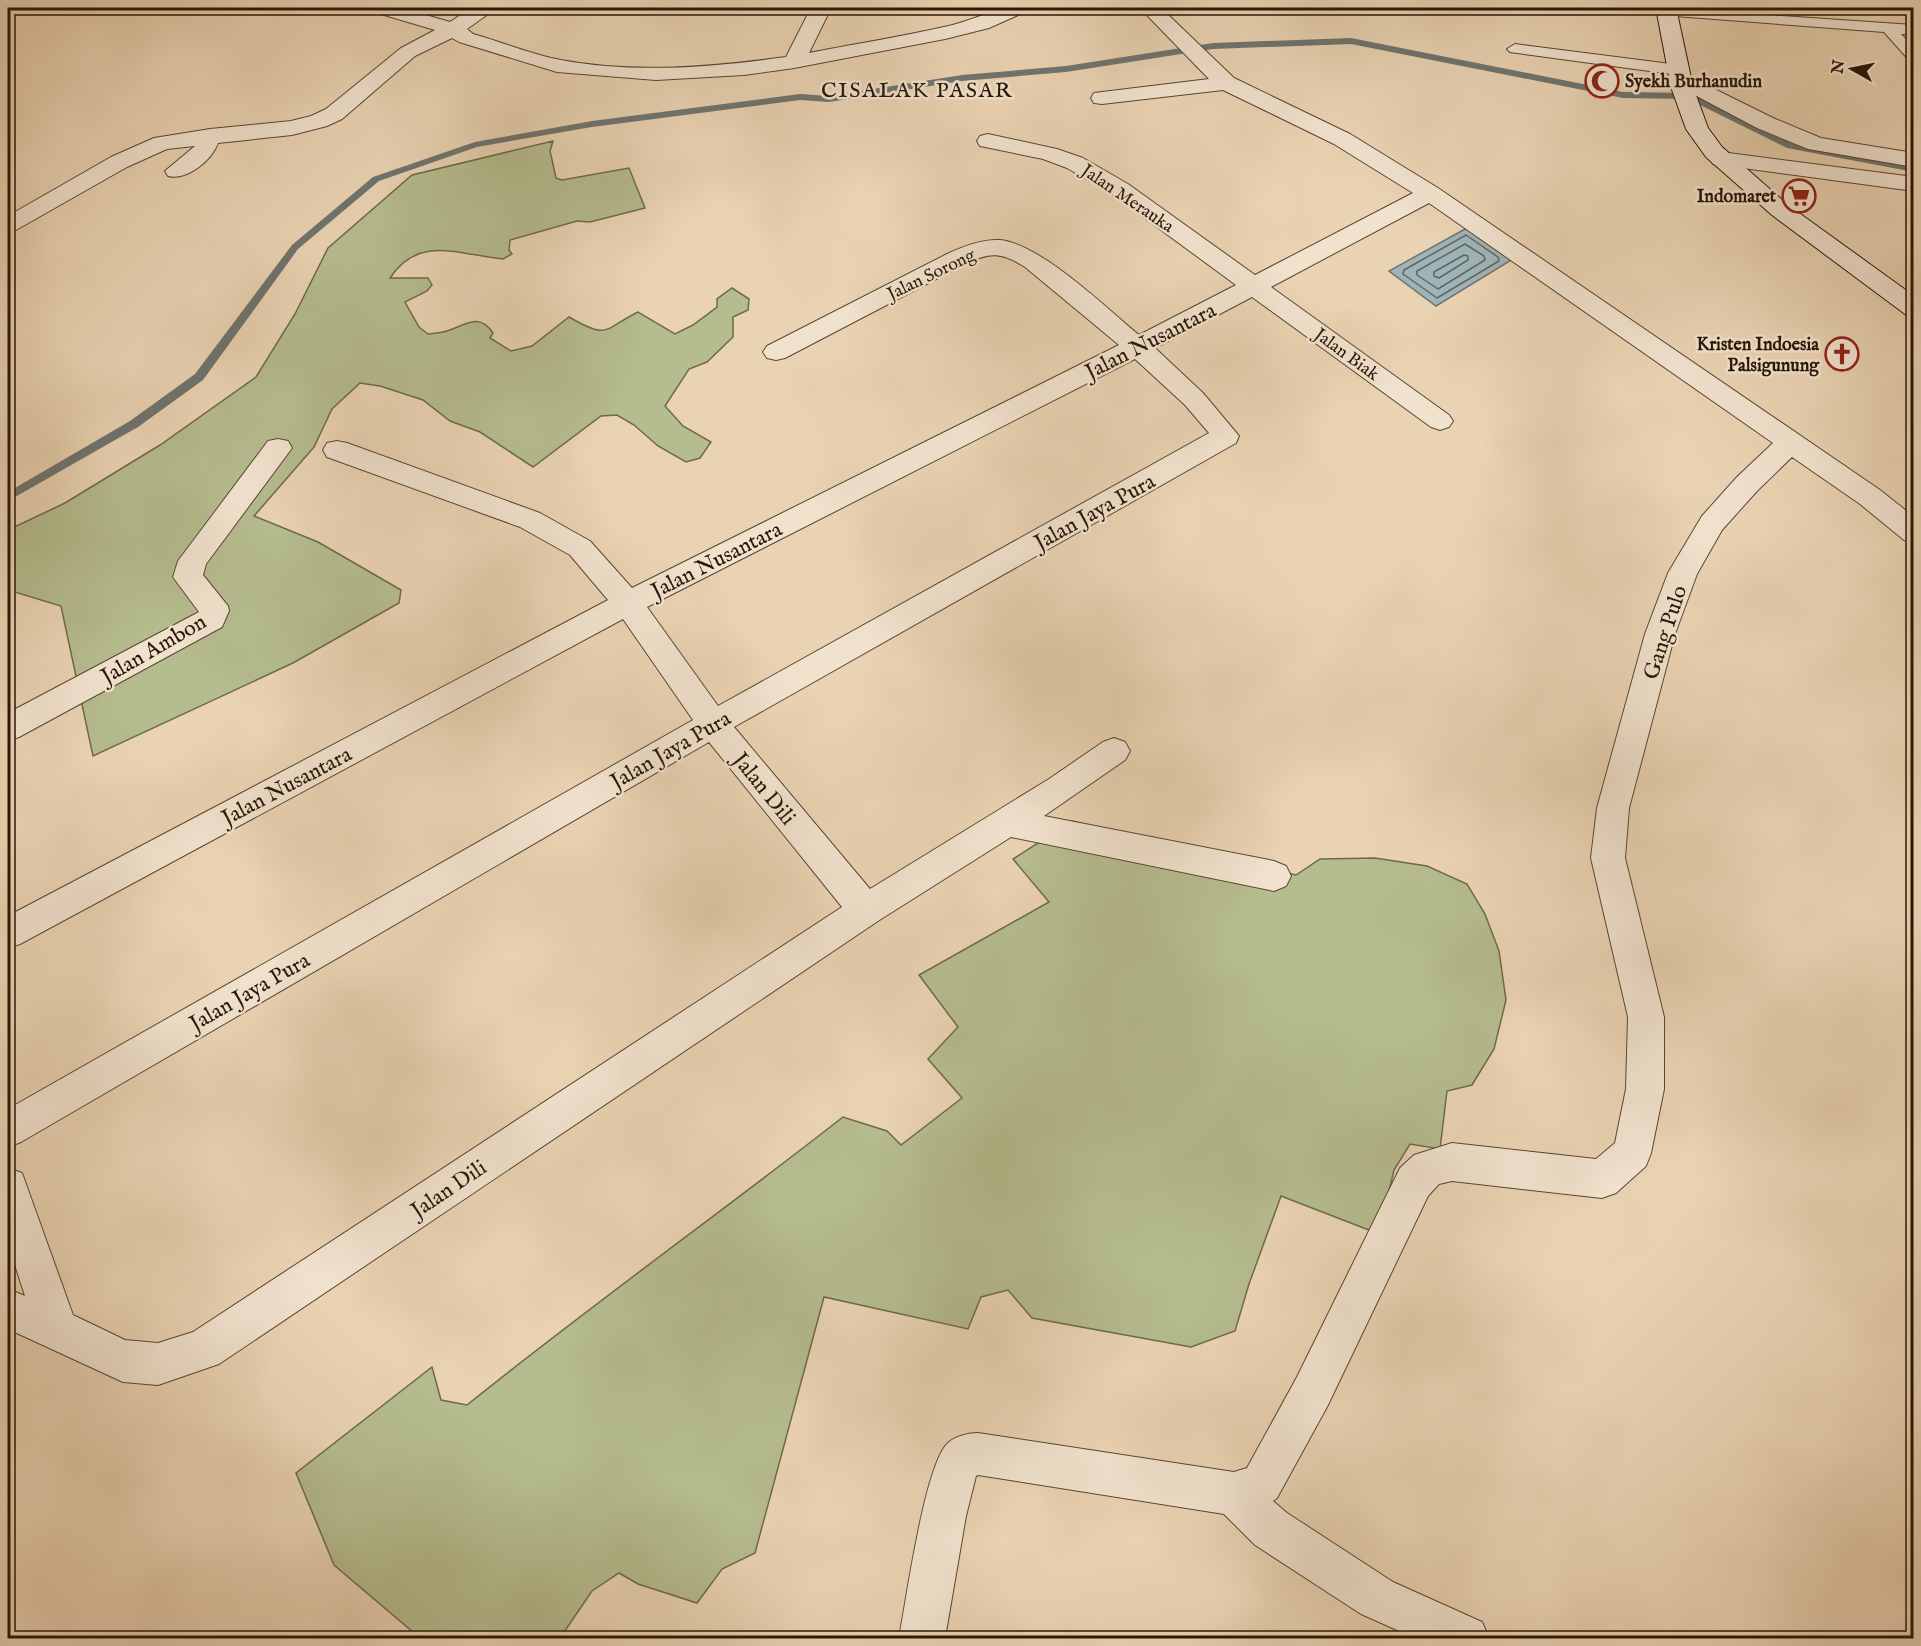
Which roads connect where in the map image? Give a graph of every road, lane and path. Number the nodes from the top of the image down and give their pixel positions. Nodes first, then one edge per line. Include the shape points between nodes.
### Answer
1 (381, 8) edge
2 (484, 8) edge
3 (821, 8) edge
4 (1018, 8) edge
5 (1667, 10) edge
6 (1155, 11) edge
7 (1888, 28) junction
8 (453, 29) junction
9 (1914, 30) edge
10 (1515, 49) dead end
11 (1914, 57) edge
12 (794, 62) junction
13 (1680, 79) junction
14 (1226, 83) junction
15 (1102, 98) dead end
16 (210, 136) junction
17 (988, 141) dead end
18 (1721, 159) junction
19 (1914, 160) edge
20 (176, 171) dead end
21 (1914, 184) edge
22 (1430, 193) junction
23 (8, 225) edge
24 (1255, 286) junction
25 (1914, 308) edge
26 (1137, 347) junction
27 (776, 352) dead end
28 (1440, 421) dead end
29 (1791, 442) junction
30 (278, 448) dead end
31 (337, 450) dead end
32 (1914, 533) edge
33 (628, 603) junction
34 (713, 724) junction
35 (8, 728) edge
36 (1114, 752) dead end
37 (1006, 822) junction
38 (1274, 876) dead end
39 (866, 910) junction
40 (8, 933) edge
41 (8, 1129) edge
42 (8, 1187) edge
43 (8, 1309) edge
44 (57, 1329) junction
45 (1234, 1494) junction
46 (922, 1638) edge
47 (1466, 1638) edge

1 - 8 street
2 - 8 street
3 - 12 street
4 - 12 street via 982,24 945,33
5 - 7 lane
5 - 13 street
6 - 14 street
7 - 9 lane
7 - 11 lane
8 - 12 street via 466,38 557,66 585,70 695,73
8 - 16 street via 408,52 320,122
10 - 13 lane
13 - 18 street via 1693,119
13 - 19 street via 1765,123 1816,144
14 - 15 street
14 - 22 street via 1342,140
16 - 20 street via 204,151
16 - 23 street via 162,143 139,152
17 - 24 street, Jalan Merauka via 1075,163 1120,189
18 - 21 street
18 - 25 street via 1780,210
22 - 24 street, Jalan Nusantara
22 - 29 street
24 - 26 street, Jalan Nusantara
24 - 28 street, Jalan Biak
26 - 27 street, Jalan Sorong via 1018,252 990,248 956,259
26 - 33 street, Jalan Nusantara
26 - 34 street, Jalan Jaya Pura via 1226,436
29 - 32 street
29 - 45 street, Gang Pulo via 1712,523 1683,573 1660,634 1613,808 1608,858 1646,1017 1644,1089 1632,1153 1602,1179 1452,1162 1428,1168 1414,1182 1312,1392 1262,1483 1250,1491
30 - 35 street, Jalan Ambon via 188,571 188,577 213,606 211,619
31 - 33 street, Jalan Dili via 530,519 580,548
33 - 34 street, Jalan Dili
33 - 40 street, Jalan Nusantara
34 - 39 street, Jalan Dili
34 - 41 street, Jalan Jaya Pura
36 - 37 street, Jalan Dili
37 - 38 street
37 - 39 street, Jalan Dili
39 - 44 street, Jalan Dili via 204,1349 158,1364 123,1361
42 - 44 street
43 - 44 street, Jalan Dili
45 - 46 street via 969,1454 956,1467 949,1494
45 - 47 street via 1271,1528 1377,1598

